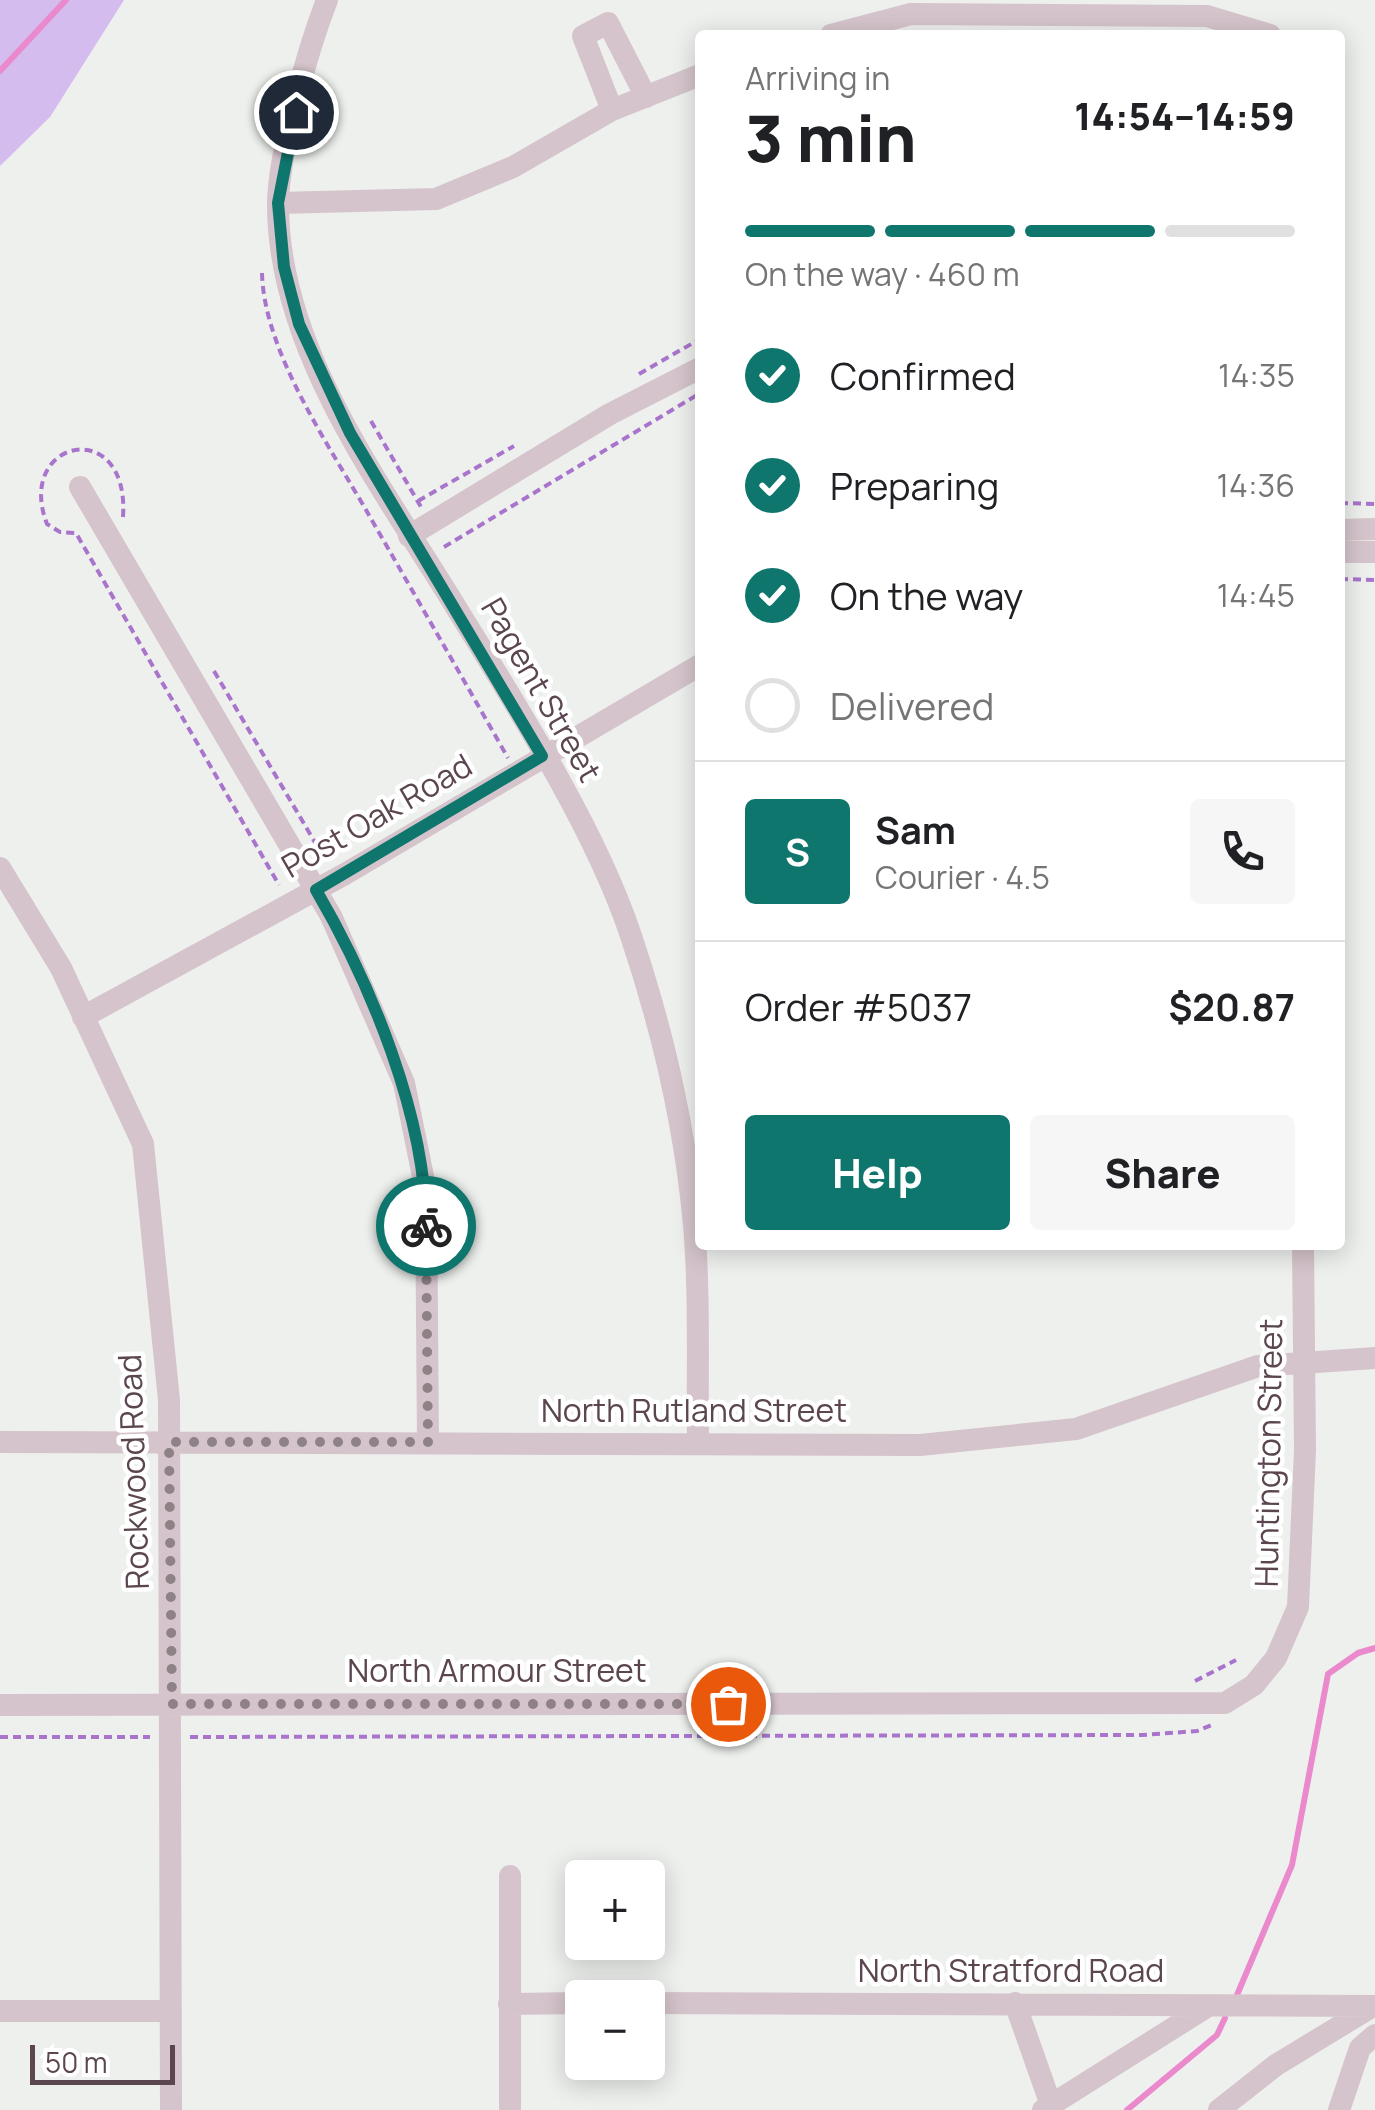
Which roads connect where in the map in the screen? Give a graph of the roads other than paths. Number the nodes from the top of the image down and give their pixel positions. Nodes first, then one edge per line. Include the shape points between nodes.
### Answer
1 (327, 0) edge
2 (911, 7) edge
3 (845, 30) edge
4 (1253, 30) edge
5 (695, 77) edge
6 (646, 96) junction
7 (612, 110) junction
8 (278, 203) junction
9 (695, 371) edge
10 (80, 487) dead end
11 (1345, 530) edge
12 (1375, 530) edge
13 (409, 536) junction
14 (1345, 552) edge
15 (1375, 552) edge
16 (695, 668) edge
17 (542, 756) junction
18 (0, 868) edge
19 (316, 890) junction
20 (84, 1017) junction
21 (1304, 1250) edge
22 (1375, 1358) edge
23 (1304, 1363) junction
24 (0, 1442) edge
25 (169, 1442) junction
26 (428, 1442) junction
27 (698, 1442) junction
28 (1276, 1658) joint
29 (172, 1704) junction
30 (0, 1705) edge
31 (510, 1876) dead end
32 (665, 2003) edge
33 (1016, 2003) junction
34 (509, 2004) junction
35 (565, 2004) edge
36 (1212, 2005) junction
37 (1375, 2006) edge
38 (0, 2010) edge
39 (171, 2010) junction
40 (1375, 2035) edge
41 (1047, 2107) edge
42 (171, 2110) edge
43 (510, 2110) edge
44 (1218, 2110) edge
45 (1339, 2110) edge

1 - 8 street, Pagent Street
2 - 3 street
2 - 4 street via 1207,16
5 - 6 street
6 - 7 street
6 - 7 street via 608,23 583,36
7 - 8 street via 513,166 436,199
8 - 13 street, Pagent Street via 284,267 299,324
9 - 13 street
10 - 19 street
11 - 12 street
13 - 17 street, Pagent Street
14 - 15 street
16 - 17 street, Post Oak Road
17 - 19 street, Post Oak Road
17 - 27 street, Pagent Street via 628,927 668,1065 694,1225
18 - 20 street, Rockwood Road
19 - 20 street, Post Oak Road
19 - 26 street via 404,1083 426,1190
20 - 25 street, Rockwood Road via 143,1144
21 - 23 street, Huntington Street
22 - 23 street, North Rutland Street
23 - 27 street, North Rutland Street via 1258,1366 1076,1430 920,1445
23 - 28 street, Huntington Street via 1298,1607
24 - 25 street, North Rutland Street
25 - 26 street, North Rutland Street
25 - 29 street, Rockwood Road
26 - 27 street, North Rutland Street
28 - 29 street, North Armour Street via 1254,1685 1225,1703
29 - 30 street, North Armour Street
29 - 39 street, Rockwood Road
31 - 34 street
32 - 33 street, North Stratford Road
33 - 36 street, North Stratford Road
33 - 41 street
34 - 35 street
34 - 43 street
36 - 37 street, North Stratford Road
36 - 41 street
37 - 44 street via 1276,2064
38 - 39 street
39 - 42 street, Rockwood Road
40 - 45 street via 1360,2048

